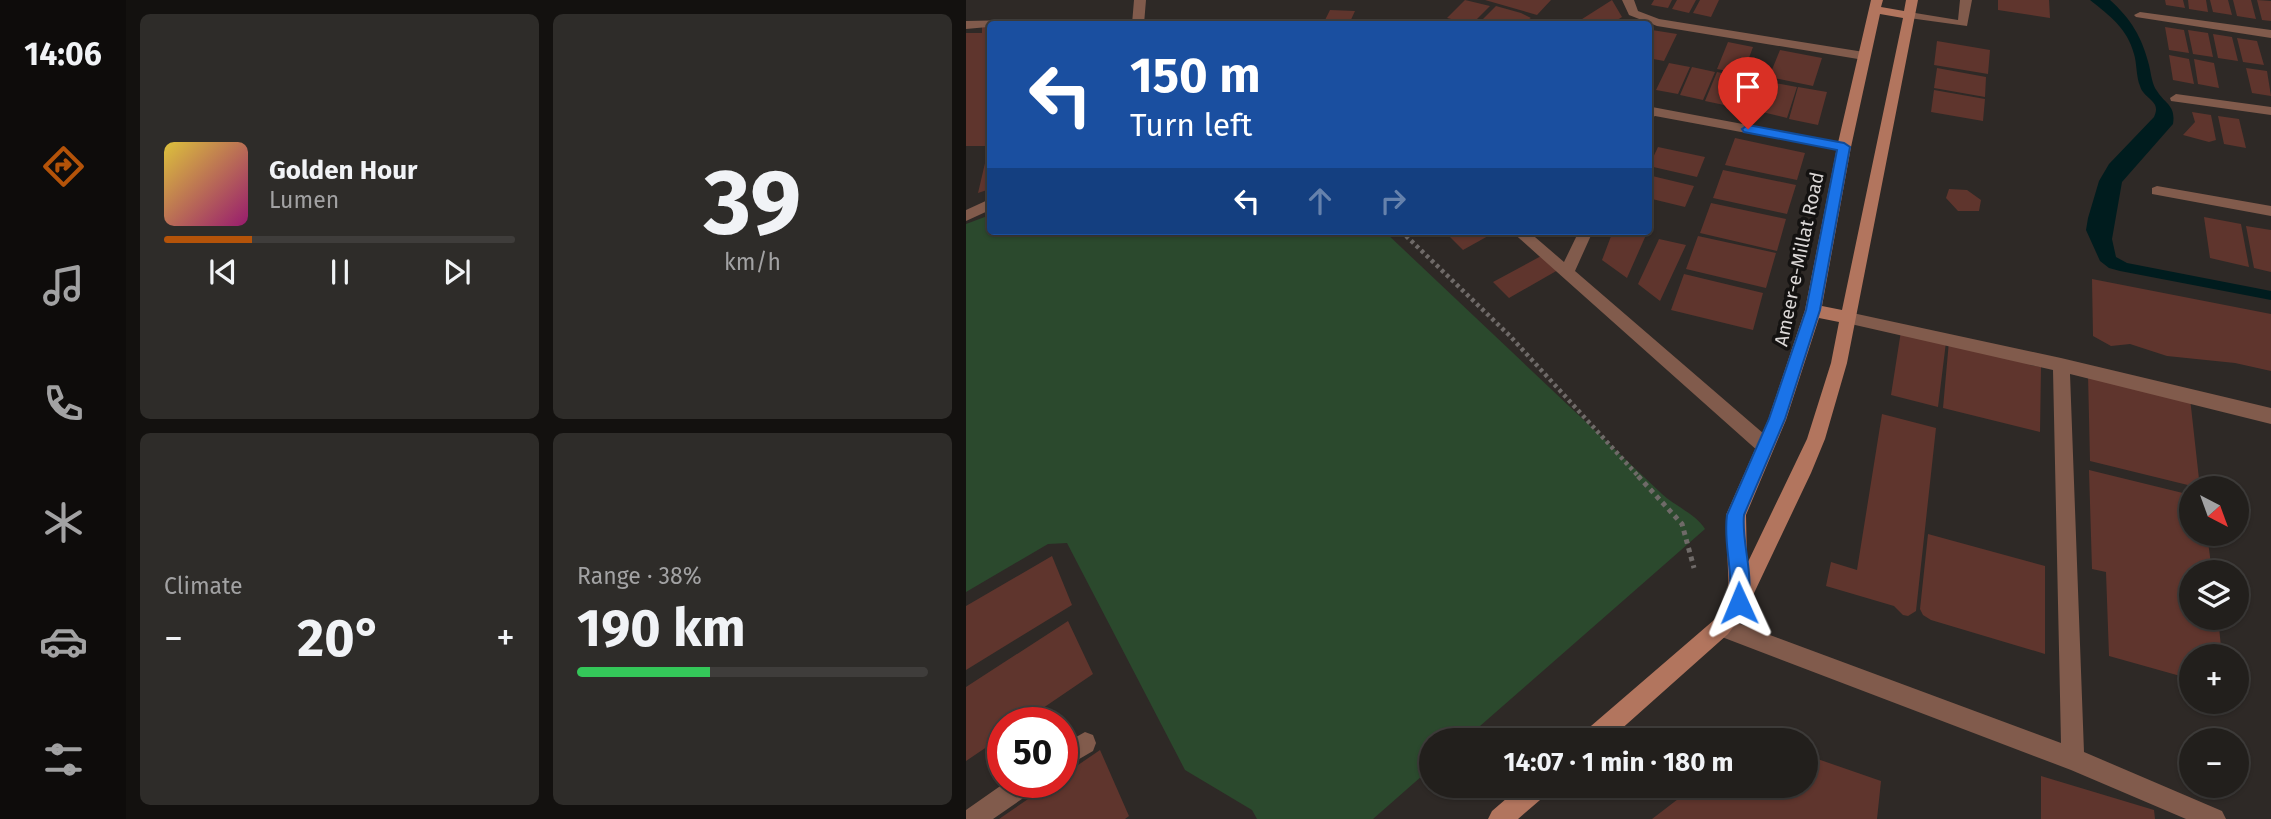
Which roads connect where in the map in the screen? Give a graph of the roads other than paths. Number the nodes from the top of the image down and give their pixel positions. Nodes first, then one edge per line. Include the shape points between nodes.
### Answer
1 (1140, 0) edge
2 (1628, 0) edge
3 (1912, 0) edge
4 (1966, 0) edge
5 (1876, 5) edge
6 (1909, 15) junction
7 (2140, 15) dead end
8 (1636, 19) edge
9 (1138, 21) edge
10 (1652, 21) edge
11 (966, 25) edge
12 (987, 25) edge
13 (2271, 34) edge
14 (1864, 56) junction
15 (2176, 98) dead end
16 (1652, 111) edge
17 (2271, 111) edge
18 (1844, 147) junction
19 (2157, 191) dead end
20 (987, 206) edge
21 (2271, 211) edge
22 (966, 216) edge
23 (1523, 235) edge
24 (1584, 235) edge
25 (1566, 273) junction
26 (1813, 310) junction
27 (1848, 318) junction
28 (2062, 365) junction
29 (2271, 416) edge
30 (1765, 446) junction
31 (1739, 603) junction
32 (1721, 627) junction
33 (1606, 728) edge
34 (1085, 743) dead end
35 (1078, 748) edge
36 (2073, 759) junction
37 (1004, 798) edge
38 (1525, 798) edge
39 (973, 819) edge
40 (1500, 819) edge
41 (2214, 819) edge

1 - 9 street
2 - 8 street
3 - 6 main road
4 - 6 street via 1963,24
5 - 6 main road
5 - 14 main road, Ameer-e-Millat Road
6 - 27 main road
7 - 13 street
10 - 14 street
11 - 12 street
14 - 18 main road, Ameer-e-Millat Road
15 - 17 street
16 - 18 street
18 - 26 main road, Ameer-e-Millat Road
19 - 21 street
20 - 22 street
23 - 25 street
24 - 25 street
25 - 30 street
26 - 27 main road
26 - 30 main road, Ameer-e-Millat Road
27 - 28 street
27 - 31 main road via 1816,439
28 - 29 street
28 - 36 street
30 - 31 main road, Ameer-e-Millat Road via 1736,515
31 - 32 main road
32 - 33 main road
32 - 36 street
34 - 35 street
36 - 41 street
37 - 39 street
38 - 40 main road

